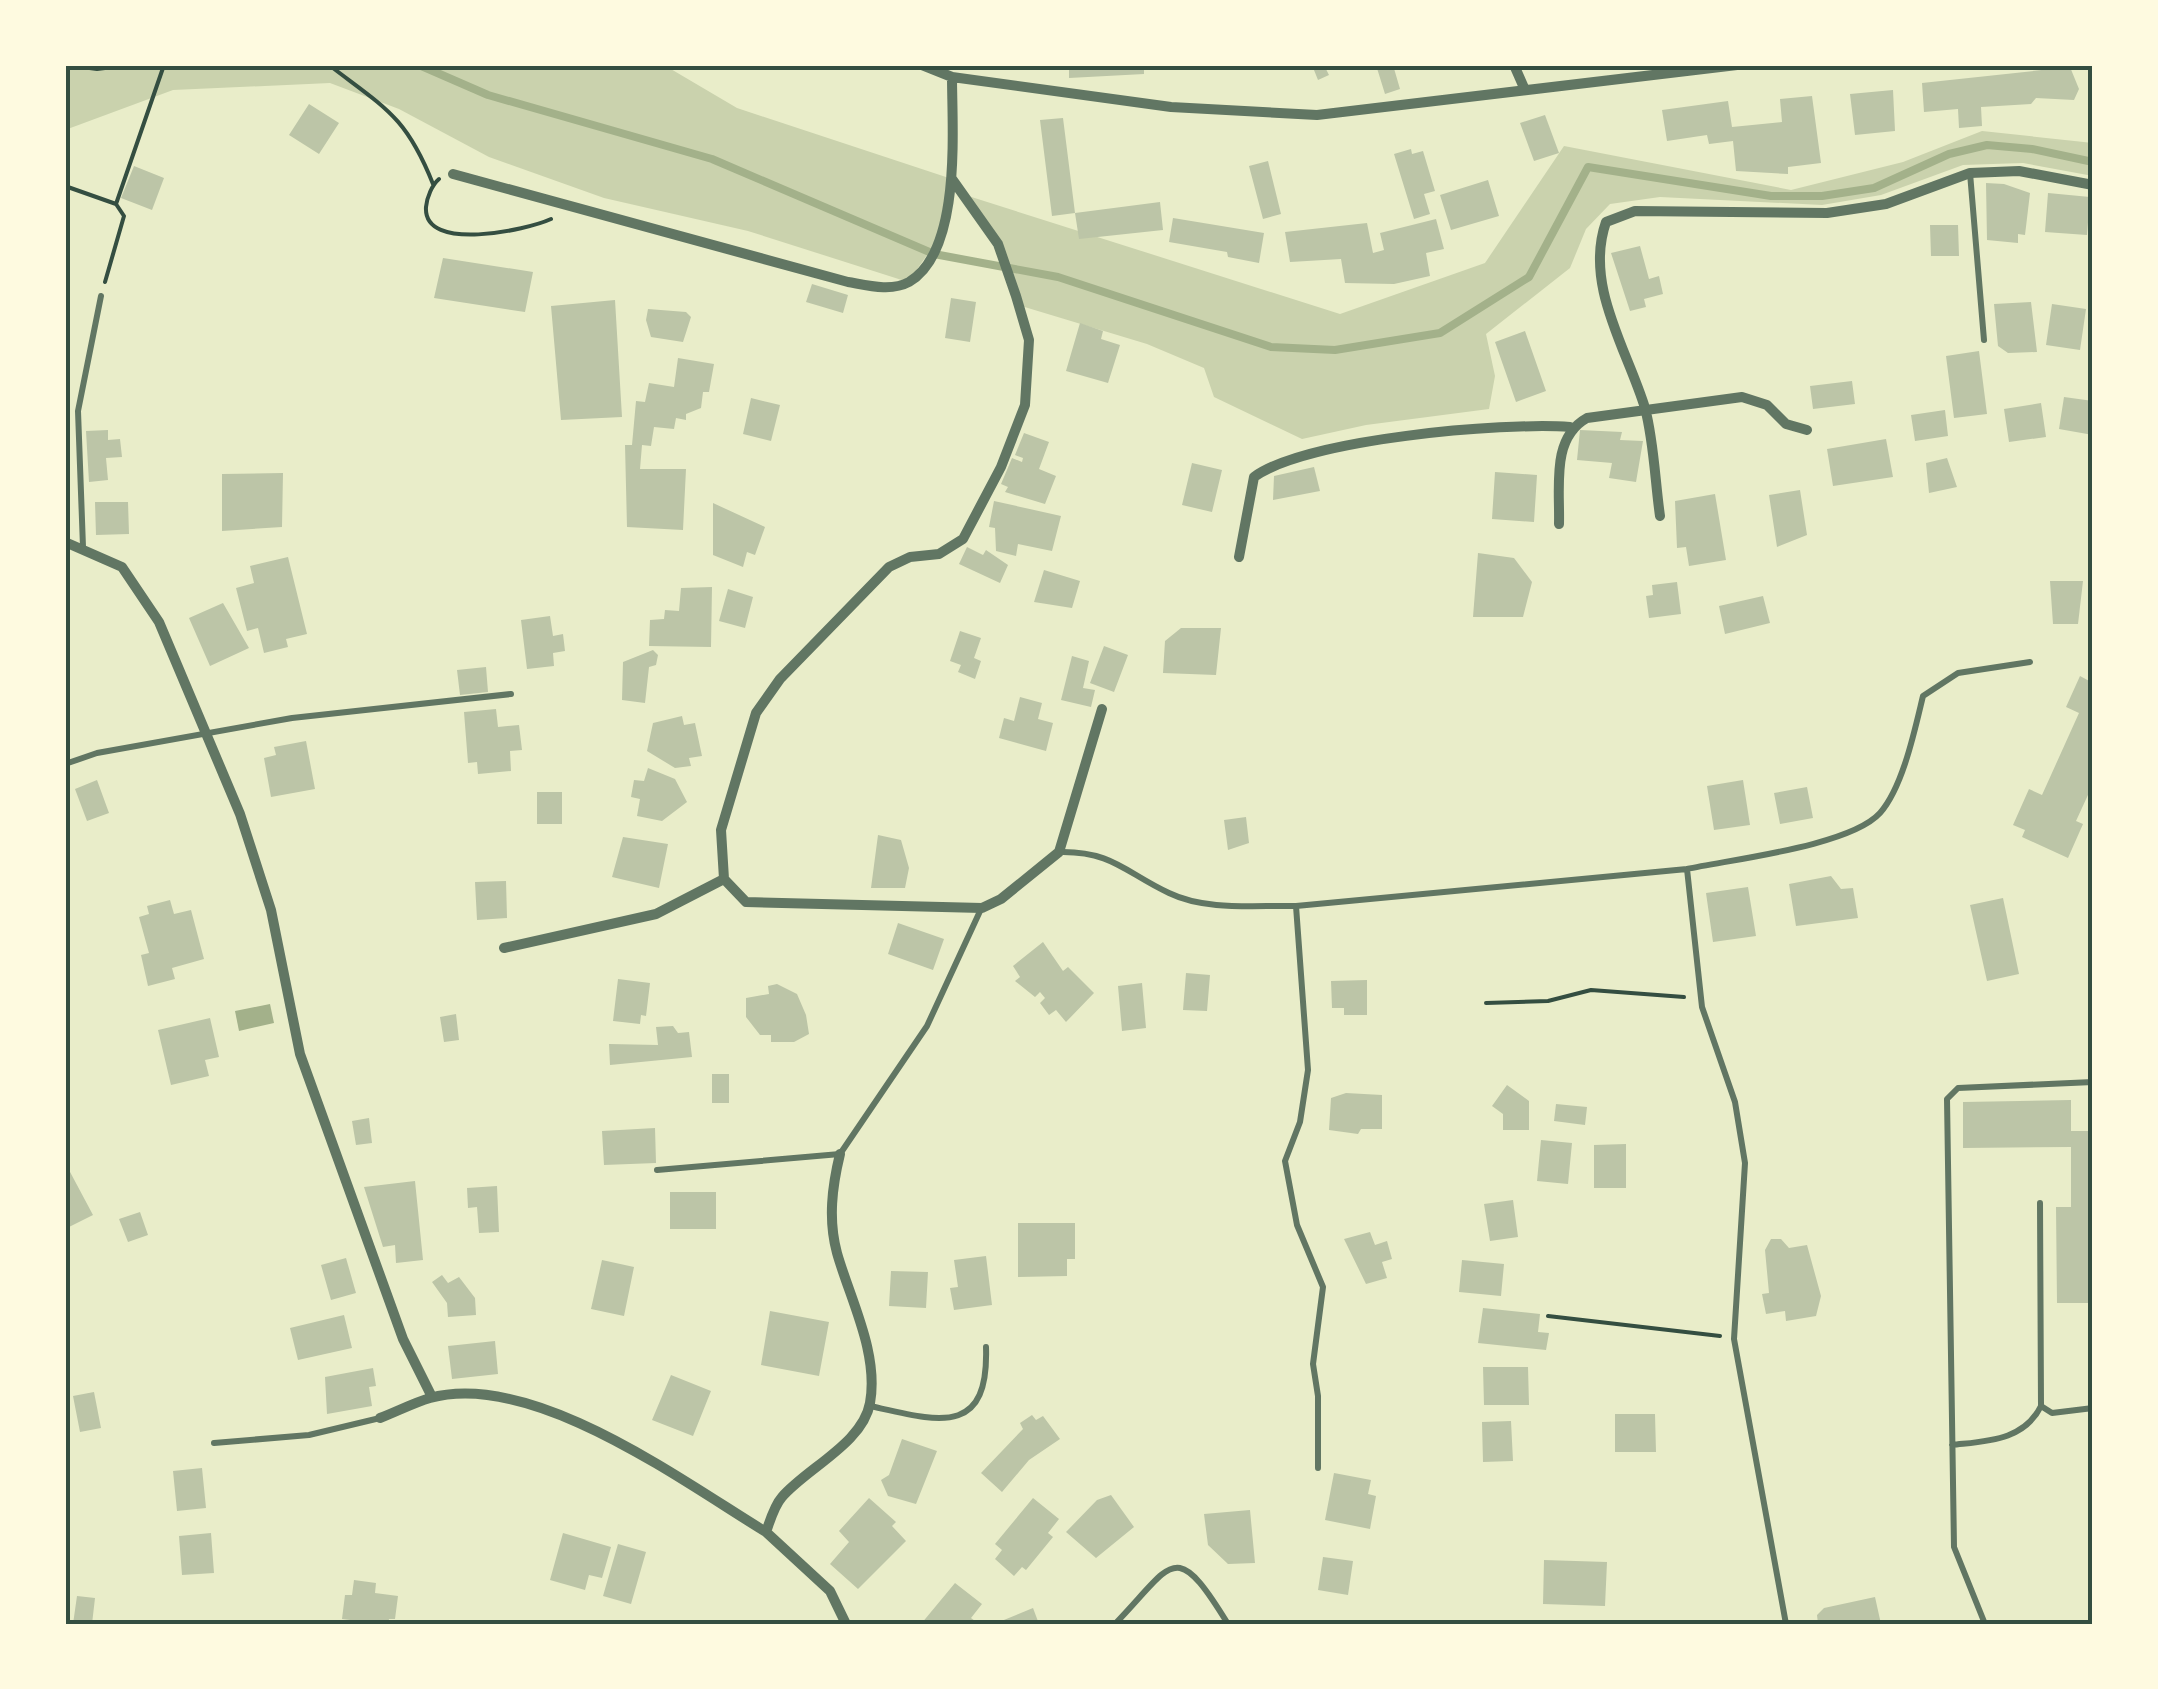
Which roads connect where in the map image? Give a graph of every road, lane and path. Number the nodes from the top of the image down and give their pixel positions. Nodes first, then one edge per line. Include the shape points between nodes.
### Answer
1 (67, 65) edge
2 (129, 65) edge
3 (164, 65) edge
4 (328, 65) edge
5 (922, 65) edge
6 (1514, 65) edge
7 (1737, 65) edge
8 (952, 76) junction
9 (1525, 90) junction
10 (1970, 173) junction
11 (453, 174) joint
12 (952, 179) junction
13 (433, 184) junction
14 (2093, 185) edge
15 (65, 186) edge
16 (116, 204) junction
17 (574, 208) junction
18 (101, 296) joint
19 (1984, 340) dead end
20 (1646, 411) junction
21 (1570, 427) junction
22 (1807, 430) dead end
23 (1238, 487) dead end
24 (1252, 488) junction
25 (1660, 516) dead end
26 (1558, 524) dead end
27 (65, 542) edge
28 (83, 546) junction
29 (1240, 558) dead end
30 (2030, 662) dead end
31 (511, 694) dead end
32 (1102, 710) dead end
33 (207, 734) junction
34 (65, 764) edge
35 (1059, 852) junction
36 (1687, 869) junction
37 (724, 879) junction
38 (1296, 906) junction
39 (982, 908) junction
40 (504, 948) dead end
41 (1702, 999) junction
42 (1486, 1003) dead end
43 (2093, 1082) edge
44 (840, 1154) junction
45 (657, 1170) dead end
46 (2040, 1204) dead end
47 (1548, 1316) dead end
48 (1734, 1339) junction
49 (986, 1346) dead end
50 (432, 1397) junction
51 (870, 1406) junction
52 (2040, 1406) junction
53 (2093, 1408) edge
54 (380, 1418) joint
55 (214, 1443) dead end
56 (1952, 1444) junction
57 (1318, 1468) dead end
58 (766, 1532) junction
59 (846, 1624) edge
60 (1115, 1624) edge
61 (1228, 1624) edge
62 (1786, 1624) edge
63 (1985, 1624) edge

1 - 2 path
3 - 16 path
4 - 13 path via 399,118
5 - 8 street
6 - 9 street
7 - 9 street
8 - 9 street via 1171,107 1317,116
8 - 12 street
10 - 14 street via 2019,172
10 - 19 lane
10 - 20 street via 1886,204 1828,213 1635,211 1606,222 1598,246 1603,289
11 - 13 path
11 - 17 street
12 - 17 street via 940,238 920,272 908,282 872,286
12 - 37 street via 998,244 1016,296 1028,340 1025,405 1001,467 954,548 889,567 768,694 745,745 722,830
13 - 17 path via 426,208 439,230 505,235
15 - 16 path
16 - 18 path via 124,216
18 - 28 lane via 78,411
20 - 21 street via 1587,418
20 - 22 street via 1742,397
20 - 25 street
21 - 24 street via 1522,423 1329,448 1274,463 1254,477
21 - 26 street via 1562,443
23 - 24 street
24 - 29 street
27 - 28 street
28 - 33 street via 122,567 148,600
30 - 36 lane via 1958,673 1923,696 1910,748 1880,813 1838,838
31 - 33 lane
32 - 35 street
33 - 34 lane
33 - 50 street via 271,910 306,1070 403,1339
35 - 38 lane via 1106,856 1170,894 1196,901
35 - 39 street
36 - 38 lane
36 - 41 lane
37 - 39 street via 746,902
37 - 40 street via 656,914
38 - 57 lane via 1308,1070 1300,1122 1284,1161 1297,1225 1324,1287 1313,1364
39 - 44 lane via 927,1026
41 - 42 path via 1591,990 1548,1001
41 - 48 lane via 1745,1163
43 - 56 lane via 1958,1088 1947,1099
44 - 45 lane
44 - 51 street via 832,1217 864,1340
46 - 52 lane
47 - 48 path
48 - 62 lane
49 - 51 lane via 985,1390 973,1410 928,1419
50 - 54 street
50 - 58 street via 514,1400 556,1415
51 - 58 street via 847,1440 779,1499
52 - 53 lane via 2052,1412
52 - 56 lane via 2020,1430
54 - 55 lane via 309,1435
56 - 63 lane via 1954,1548
58 - 59 street via 830,1591
60 - 61 lane via 1172,1566 1200,1578

